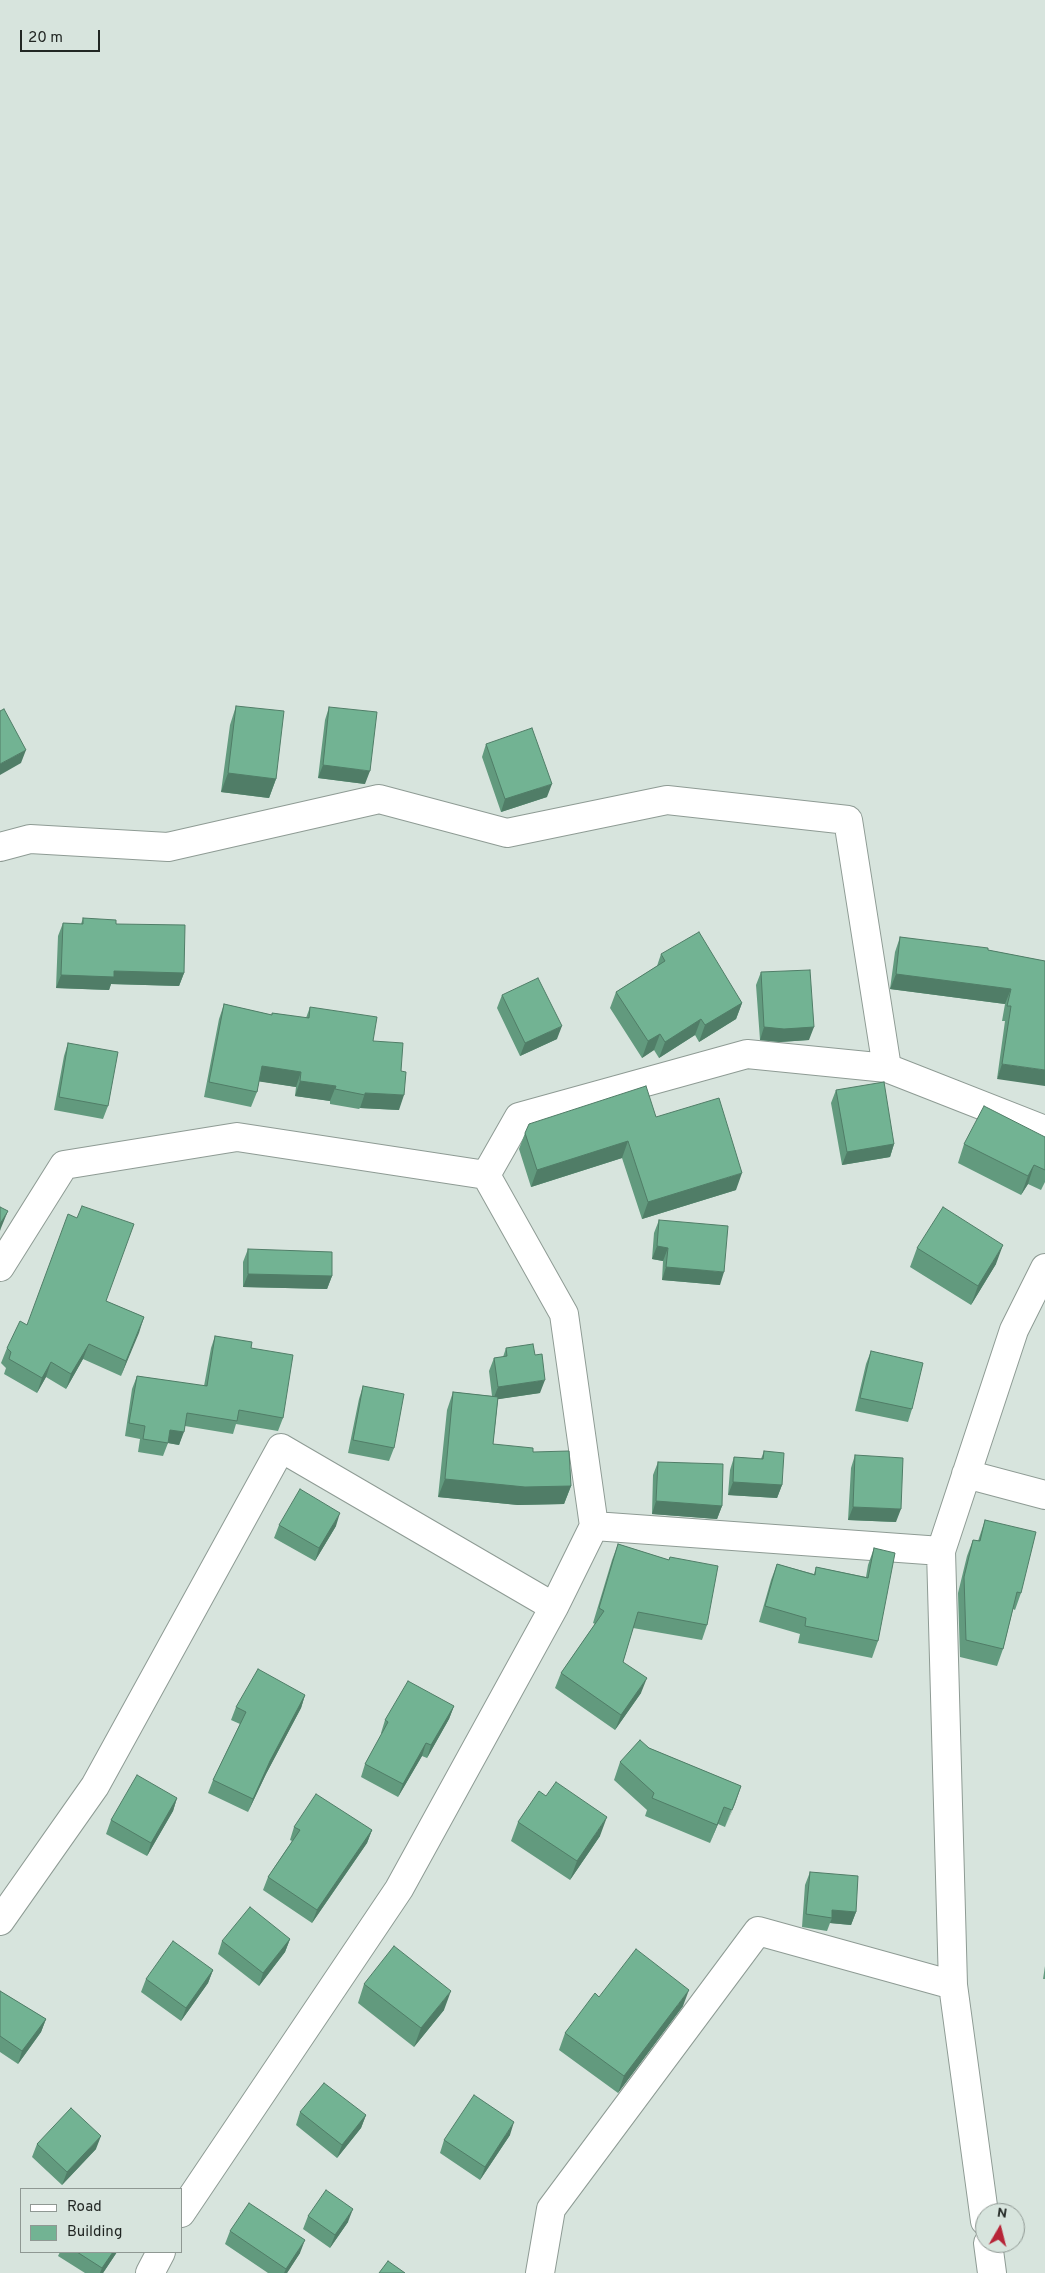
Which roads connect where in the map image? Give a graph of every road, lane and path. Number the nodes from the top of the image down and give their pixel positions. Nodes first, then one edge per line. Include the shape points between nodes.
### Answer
1 (0, 847) edge
2 (887, 1068) junction
3 (1045, 1130) edge
4 (486, 1175) junction
5 (0, 1267) edge
6 (1045, 1268) edge
7 (966, 1474) junction
8 (1045, 1495) edge
9 (594, 1526) junction
10 (941, 1550) junction
11 (554, 1607) junction
12 (0, 1921) edge
13 (953, 1985) junction
14 (983, 2203) edge
15 (182, 2212) edge
16 (160, 2253) edge
17 (989, 2253) edge
18 (150, 2273) edge
19 (540, 2273) edge
20 (992, 2273) edge

1 - 2 street via 30,839 168,847 379,799 507,833 667,800 848,820
2 - 3 street
2 - 4 street via 747,1054 519,1117
4 - 5 street via 236,1136 64,1165
4 - 9 street via 564,1314
6 - 7 street via 1014,1330
7 - 8 street
7 - 10 street
9 - 10 street
9 - 11 street
10 - 13 street
11 - 12 street via 281,1448 95,1786
11 - 15 street via 399,1888
13 - 14 street
13 - 19 street via 758,1931 551,2209
16 - 18 street
17 - 20 street

